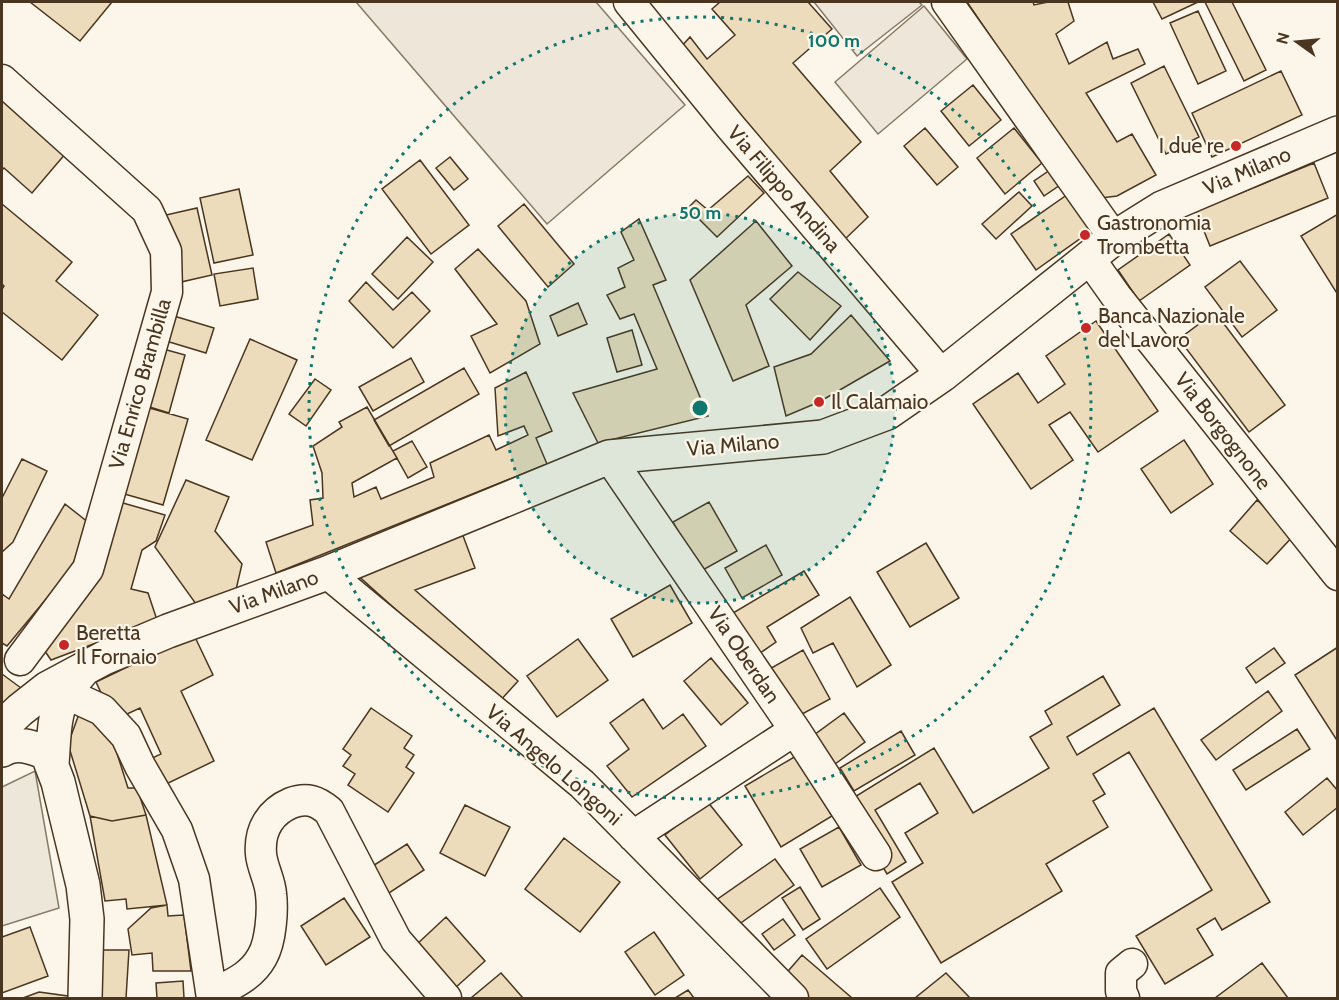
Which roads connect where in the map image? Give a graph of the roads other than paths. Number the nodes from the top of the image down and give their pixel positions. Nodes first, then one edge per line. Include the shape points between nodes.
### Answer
1 (629, 2) edge
2 (947, 2) edge
3 (2, 80) edge
4 (1338, 133) edge
5 (1114, 238) junction
6 (1089, 258) junction
7 (942, 375) junction
8 (609, 457) junction
9 (327, 573) junction
10 (1338, 575) edge
11 (11, 656) edge
12 (65, 683) junction
13 (2, 727) edge
14 (795, 730) junction
15 (2, 750) edge
16 (52, 764) junction
17 (633, 836) junction
18 (876, 855) dead end
19 (1131, 964) dead end
20 (212, 997) edge
21 (85, 999) edge
22 (446, 999) edge
23 (793, 999) edge
24 (1124, 999) edge

1 - 7 street, Via Filippo Andina
2 - 5 street
3 - 11 street, Via Enrico Brambilla via 147,210 166,251 167,292 88,569
4 - 5 main road, Via Milano via 1162,208
5 - 6 main road, Via Milano
6 - 7 main road, Via Milano
6 - 10 street, Via Borgognone
7 - 8 main road, Via Milano via 887,413 823,437
8 - 9 main road, Via Milano
8 - 14 street, Via Oberdan
9 - 12 main road, Via Milano via 168,631 104,658
9 - 17 street, Via Angelo Longoni via 582,784
11 - 12 street
12 - 13 main road, Via Milano via 20,710
12 - 16 main road via 54,732
12 - 20 street via 102,710 126,736 177,830 194,879
14 - 17 street
14 - 18 street, Via Oberdan
15 - 16 main road via 28,746 47,753
16 - 21 main road via 83,885 87,919
17 - 23 street, Via Angelo Longoni
19 - 24 street via 1121,973
20 - 22 street via 249,974 263,956 272,924 271,893 261,855 262,837 268,819 277,810 307,800 329,811 396,940

